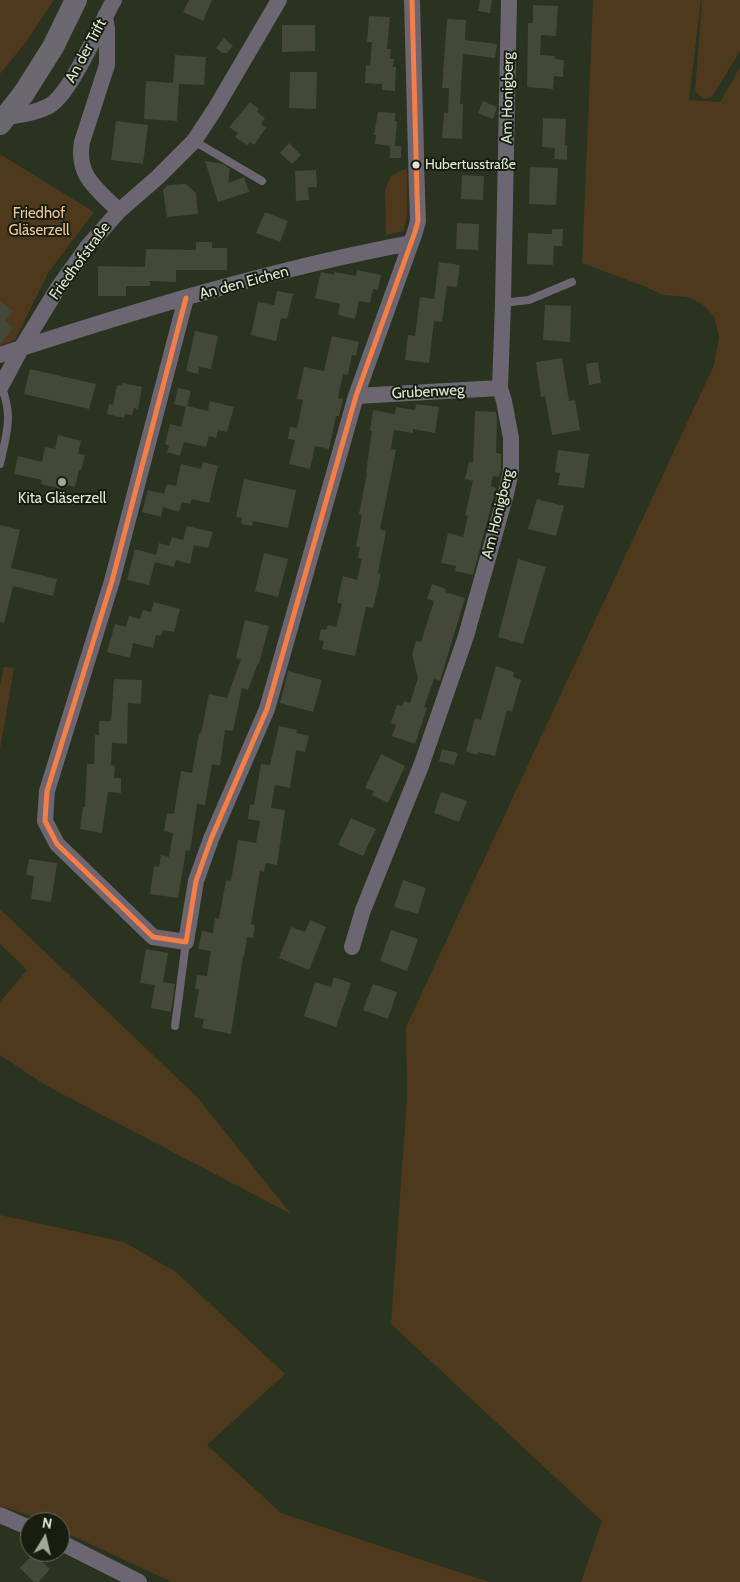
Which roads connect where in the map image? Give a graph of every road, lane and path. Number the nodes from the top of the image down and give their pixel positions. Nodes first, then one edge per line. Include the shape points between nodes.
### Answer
1 (76, 0) edge
2 (114, 0) edge
3 (279, 0) edge
4 (412, 0) edge
5 (509, 0) edge
6 (105, 16) junction
7 (0, 117) edge
8 (0, 124) edge
9 (194, 140) junction
10 (262, 181) dead end
11 (119, 211) junction
12 (411, 243) junction
13 (572, 282) dead end
14 (186, 298) junction
15 (503, 303) junction
16 (22, 348) junction
17 (0, 355) edge
18 (0, 387) edge
19 (500, 388) junction
20 (356, 396) junction
21 (0, 464) edge
22 (186, 942) junction
23 (352, 947) dead end
24 (175, 1026) dead end
25 (0, 1515) edge
26 (20, 1524) edge
27 (70, 1547) edge
28 (139, 1582) edge

1 - 8 main road, bridge via 53,47
2 - 6 street, An der Trift
3 - 9 street
4 - 12 street via 418,221
5 - 15 street, Am Honigberg
6 - 7 street, An der Trift via 68,87 50,105 22,116
6 - 11 street, Friedhofstraße via 107,65 80,154 86,176
9 - 10 lane
9 - 11 street
11 - 16 street, Friedhofstraße via 73,267
12 - 14 street, An den Eichen
12 - 20 street
13 - 15 lane via 530,300
14 - 16 street, An den Eichen
14 - 22 street via 112,580 47,791 45,821 57,844 153,936
15 - 19 street, Am Honigberg
16 - 17 street
16 - 18 street, Friedhofstraße
18 - 21 lane via 7,400 9,416
19 - 20 street, Grubenweg
19 - 23 street, Am Honigberg via 512,438 511,472 506,494 463,646
20 - 22 street via 267,709 196,881
22 - 24 lane
25 - 26 street
27 - 28 street

